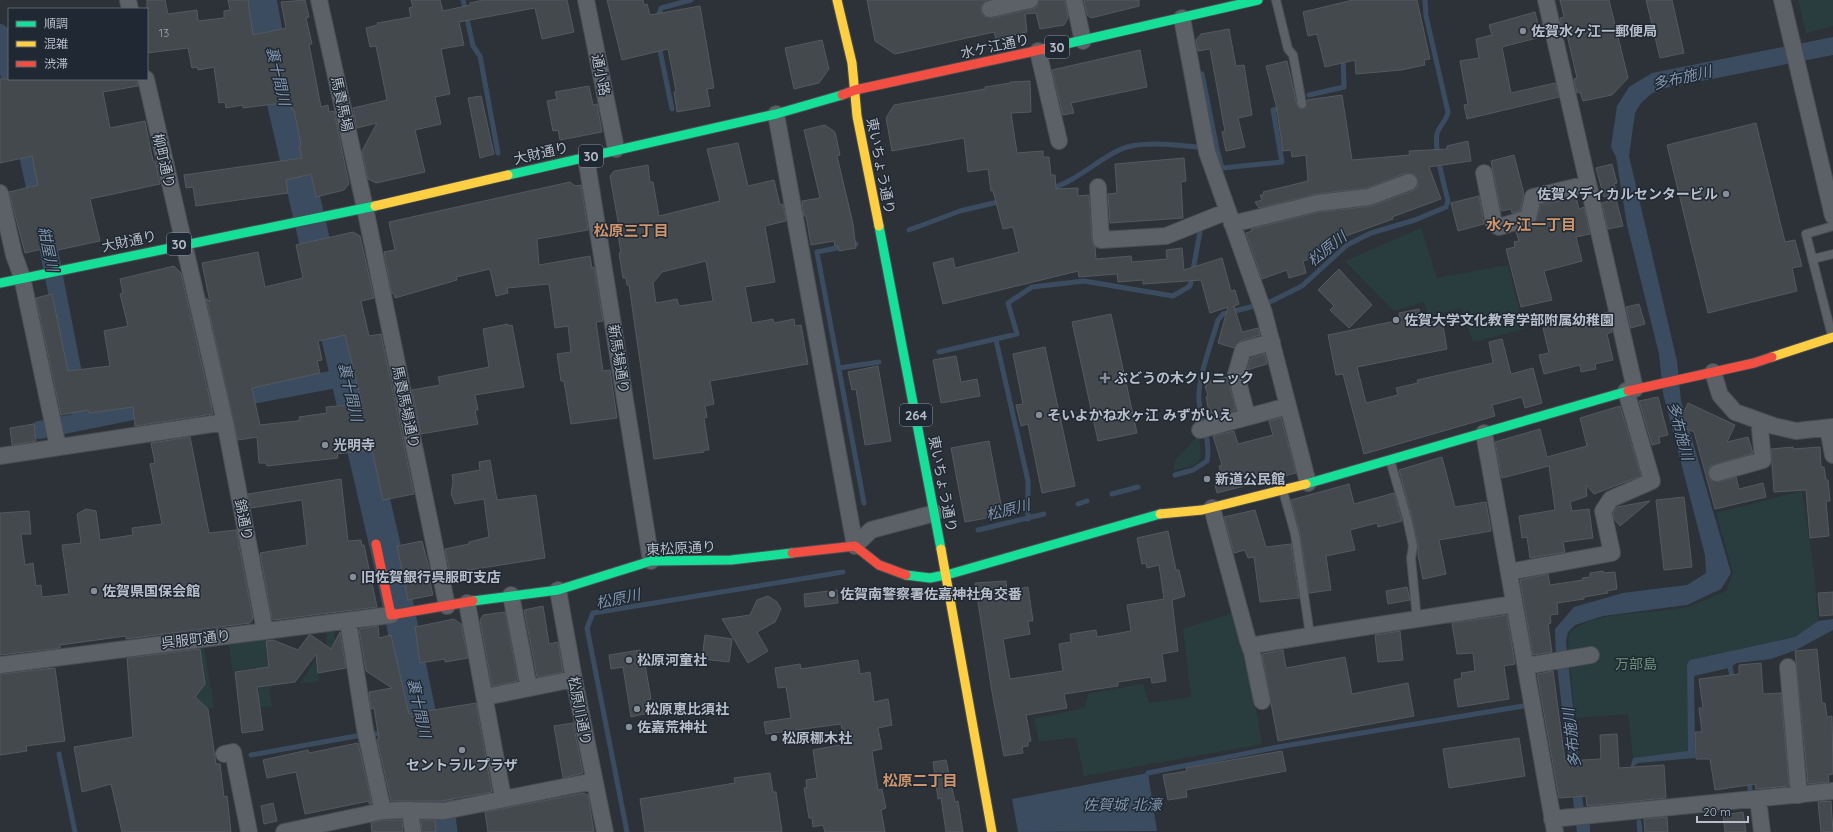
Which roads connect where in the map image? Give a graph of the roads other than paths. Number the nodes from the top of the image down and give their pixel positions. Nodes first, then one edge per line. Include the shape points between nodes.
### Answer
1 (319, 0) edge
2 (586, 0) edge
3 (837, 0) edge
4 (1030, 0) edge
5 (1074, 0) edge
6 (1276, 0) edge
7 (1546, 0) edge
8 (1782, 0) edge
9 (1252, 1) edge
10 (990, 9) dead end
11 (1182, 18) junction
12 (1083, 41) junction
13 (1038, 51) junction
14 (146, 80) edge
15 (855, 90) junction
16 (1302, 104) dead end
17 (776, 114) junction
18 (1059, 141) dead end
19 (616, 149) junction
20 (586, 157) junction
21 (1484, 173) dead end
22 (1410, 182) dead end
23 (1588, 184) junction
24 (1098, 187) dead end
25 (0, 193) edge
26 (365, 208) junction
27 (1833, 216) edge
28 (1230, 217) junction
29 (1833, 226) edge
30 (183, 244) junction
31 (1833, 254) edge
32 (1813, 259) junction
33 (22, 277) junction
34 (0, 283) edge
35 (1833, 337) edge
36 (1272, 342) junction
37 (1713, 372) junction
38 (1631, 390) junction
39 (1288, 406) junction
40 (223, 415) junction
41 (1247, 416) junction
42 (1761, 422) junction
43 (1205, 428) dead end
44 (1831, 428) edge
45 (1484, 433) junction
46 (57, 443) junction
47 (1833, 455) edge
48 (0, 456) edge
49 (1390, 460) junction
50 (1717, 473) dead end
51 (1308, 483) junction
52 (1282, 490) junction
53 (1212, 508) junction
54 (935, 513) junction
55 (376, 544) dead end
56 (855, 546) junction
57 (651, 561) junction
58 (1509, 572) junction
59 (946, 576) junction
60 (558, 590) junction
61 (511, 595) junction
62 (467, 603) junction
63 (1514, 604) junction
64 (447, 606) junction
65 (391, 615) junction
66 (1417, 620) junction
67 (349, 626) junction
68 (265, 631) junction
69 (1310, 635) junction
70 (1250, 646) junction
71 (1591, 655) dead end
72 (0, 665) edge
73 (1526, 666) junction
74 (1788, 667) dead end
75 (574, 679) junction
76 (528, 688) junction
77 (485, 697) junction
78 (1262, 701) dead end
79 (229, 753) dead end
80 (594, 781) junction
81 (1833, 791) edge
82 (1799, 795) junction
83 (503, 798) junction
84 (1758, 799) junction
85 (410, 810) junction
86 (383, 811) junction
87 (1554, 826) edge
88 (249, 832) edge
89 (284, 832) edge
90 (413, 832) edge
91 (604, 832) edge
92 (992, 832) edge
93 (1762, 832) edge

1 - 26 street, 馬責馬場
2 - 19 street, 通小路
3 - 15 main road, 東いちょう通り / 264 via 852,63
4 - 10 street
5 - 12 street
6 - 16 lane via 1288,49 1294,55
7 - 23 street
8 - 27 street
9 - 11 main road, 水ケ江通り / 30
11 - 12 main road, 水ケ江通り / 30
11 - 28 street via 1206,147
12 - 13 main road, 水ケ江通り / 30
13 - 15 main road, 水ケ江通り / 30
13 - 18 street
14 - 30 street, 柳町通り
15 - 17 main road, 大財通り / 30
15 - 54 main road, 東いちょう通り / 264 via 857,116
17 - 19 main road, 大財通り / 30
17 - 56 street
19 - 20 main road, 大財通り / 30
20 - 26 main road, 大財通り / 30
20 - 57 street, 新馬場通り
21 - 23 street via 1494,224 1499,227 1528,218 1534,197
22 - 28 street via 1369,197
23 - 38 street
24 - 28 street via 1101,240 1166,236
25 - 33 street via 14,255
26 - 30 main road, 大財通り / 30
26 - 64 street, 馬責馬場通り
28 - 36 street
29 - 32 lane via 1806,234
30 - 33 main road, 大財通り / 30
30 - 40 street, 錦通り
31 - 32 lane
32 - 35 lane
33 - 34 main road, 30
33 - 46 street
35 - 37 main road via 1754,363
36 - 39 street
36 - 41 street via 1242,350 1236,374
37 - 38 main road
37 - 42 street via 1720,395 1735,412
38 - 45 main road
38 - 58 street via 1652,481 1611,499 1603,511 1612,553
39 - 41 street
39 - 51 street
40 - 46 street
40 - 68 street, 錦通り
41 - 43 street
42 - 44 street via 1796,431
42 - 50 street via 1763,460
44 - 47 street
45 - 49 main road
45 - 58 street
46 - 48 street
49 - 51 main road
49 - 66 lane via 1413,546 1411,558
51 - 52 main road
52 - 53 main road
52 - 69 lane via 1295,534
53 - 59 main road via 1163,513
53 - 70 street
54 - 56 street via 871,530
54 - 59 main road, 東いちょう通り / 264
55 - 65 main road
56 - 57 main road, 東松原通り via 731,560
56 - 59 main road via 887,569 920,579
57 - 60 main road, 東松原通り
58 - 63 street
59 - 92 main road, 東いちょう通り / 264
60 - 61 main road, 東松原通り
60 - 75 street, 松原川通り
61 - 62 main road, 東松原通り
61 - 76 street
62 - 64 main road, 東松原通り
62 - 77 street
63 - 66 street
63 - 73 street
64 - 65 main road, 東松原通り
65 - 67 street, 呉服町通り
66 - 69 street
67 - 68 street, 呉服町通り
67 - 86 street via 366,735
68 - 72 street, 呉服町通り via 137,650
69 - 70 street
70 - 78 street
71 - 73 street
73 - 87 street
74 - 82 street
75 - 76 street
75 - 80 street, 松原川通り
76 - 77 street
77 - 83 street
79 - 88 street
80 - 83 street
80 - 91 street, 松原川通り
81 - 82 street
82 - 84 street
83 - 85 street via 438,811
84 - 87 street via 1577,817
84 - 93 street
85 - 86 street
85 - 90 street
86 - 89 street

